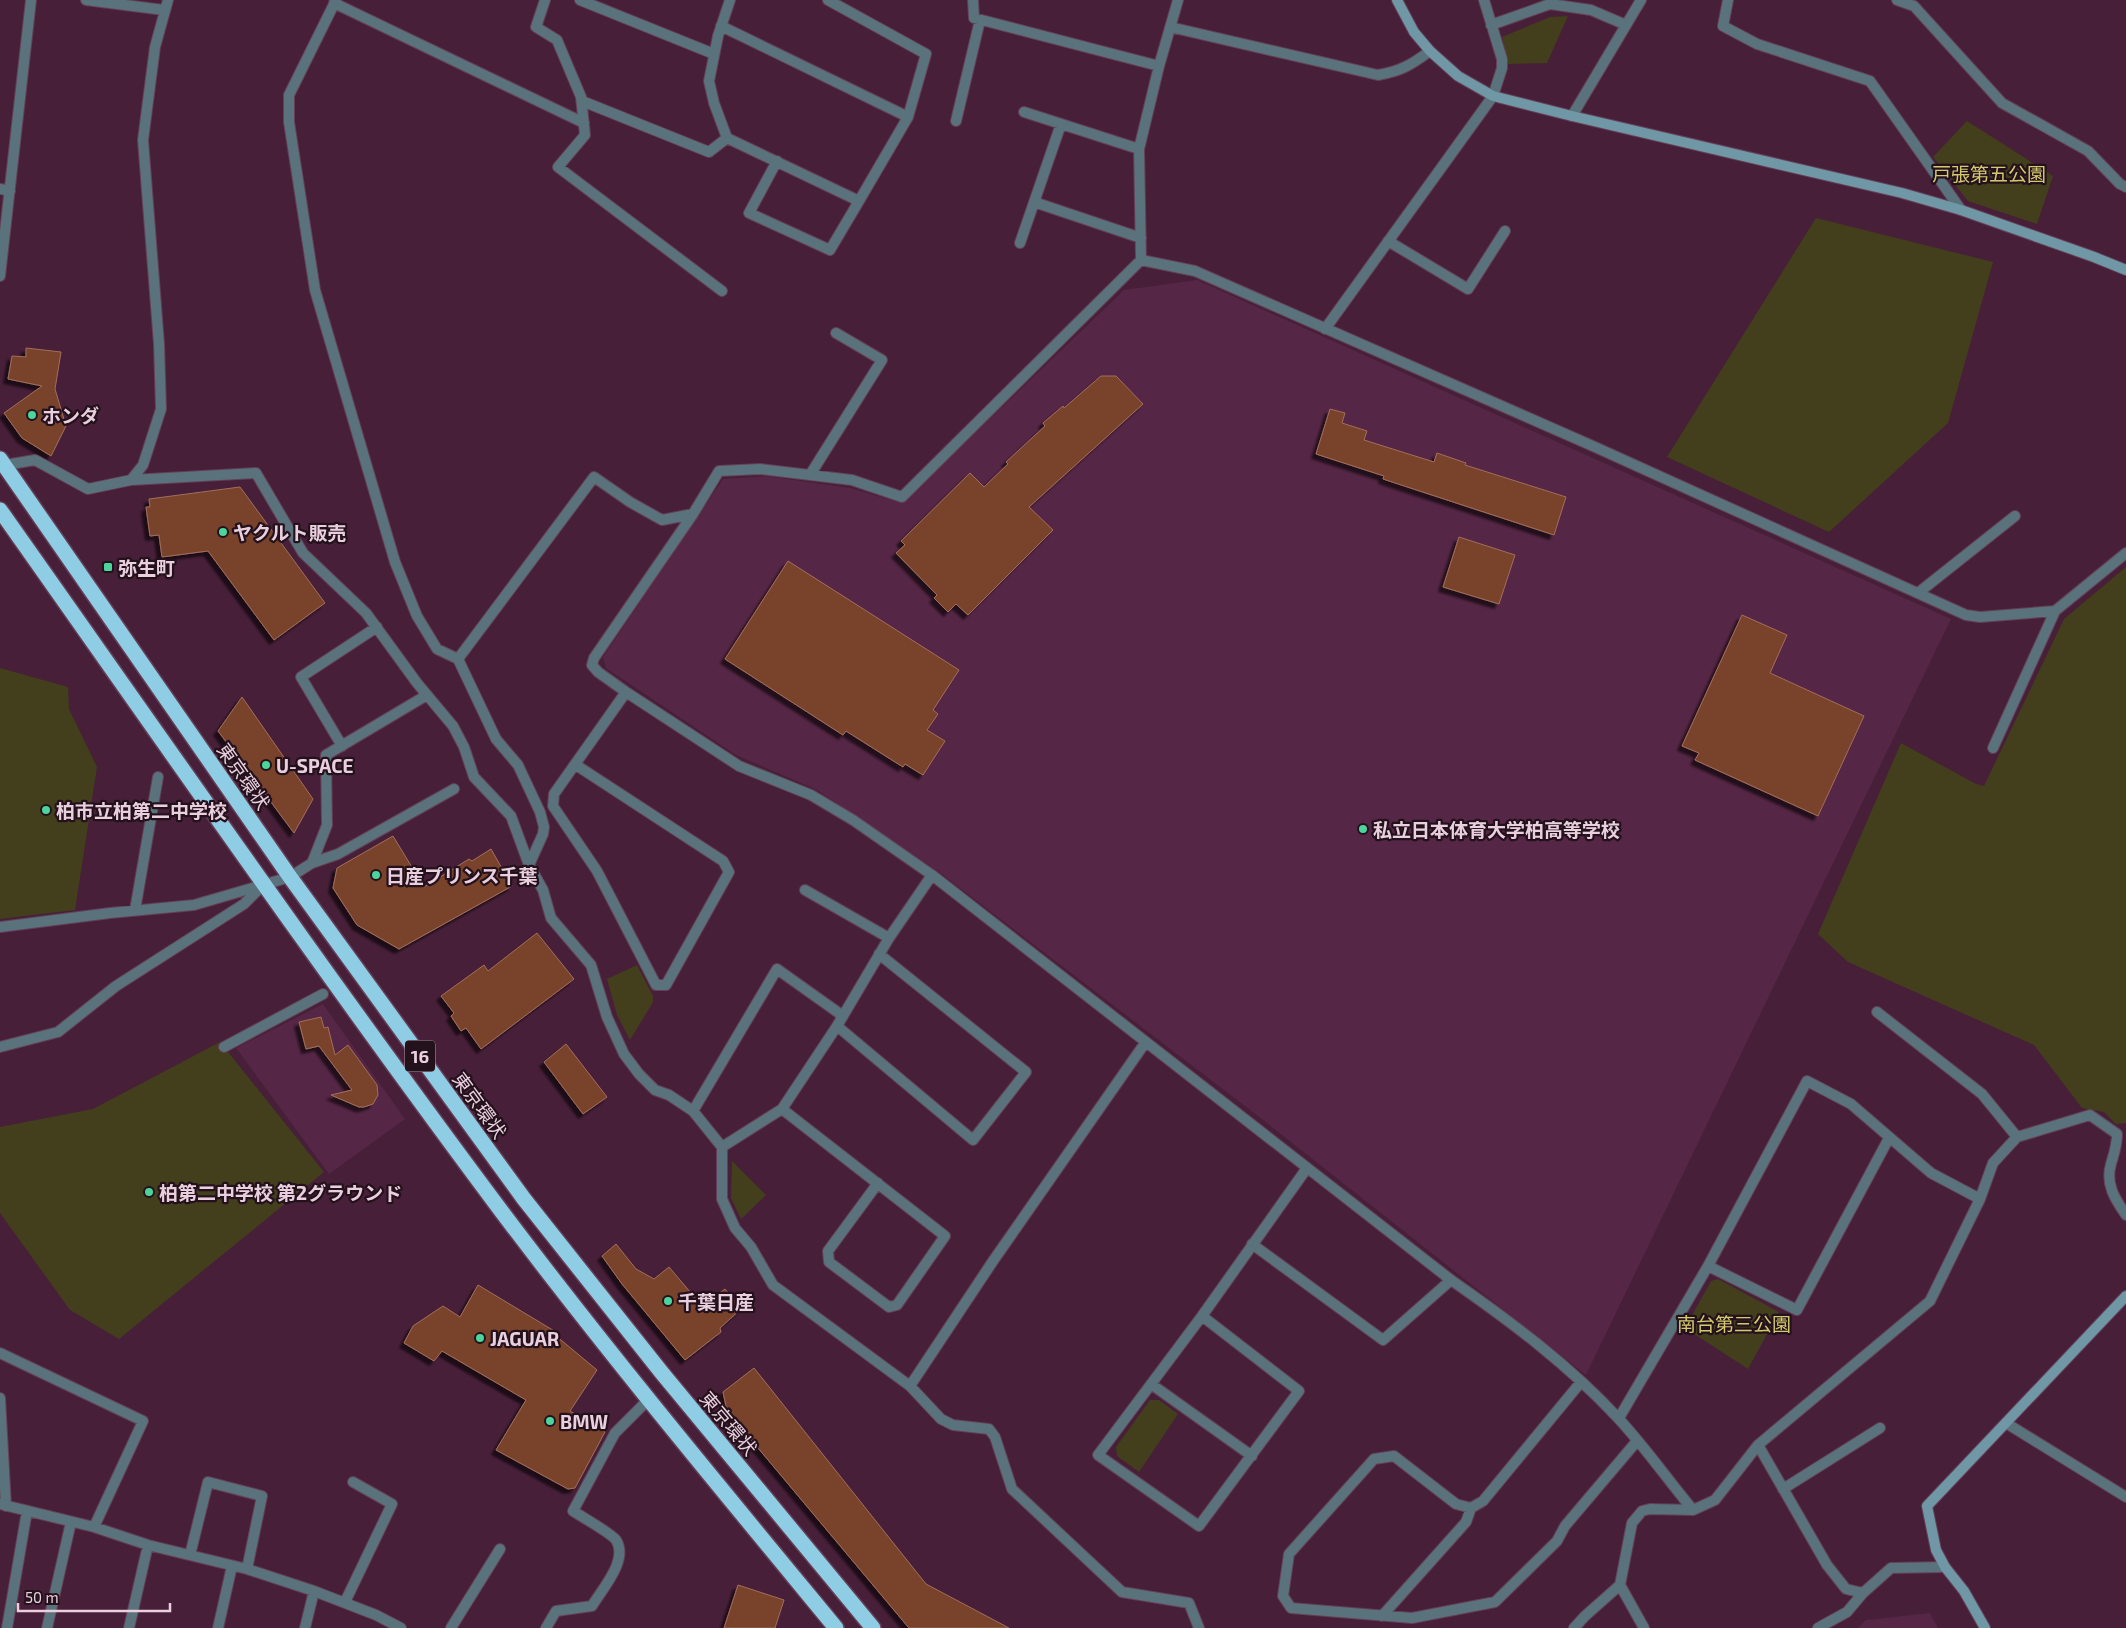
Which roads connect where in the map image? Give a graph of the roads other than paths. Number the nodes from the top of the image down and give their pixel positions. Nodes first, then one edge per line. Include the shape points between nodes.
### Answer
1 (31, 0) edge
2 (86, 0) edge
3 (168, 0) edge
4 (545, 0) edge
5 (580, 0) edge
6 (730, 0) edge
7 (828, 0) edge
8 (973, 0) edge
9 (1178, 0) edge
10 (1397, 0) edge
11 (1484, 0) edge
12 (1641, 0) edge
13 (1728, 0) edge
14 (1898, 0) edge
15 (335, 2) edge
16 (164, 10) junction
17 (980, 20) junction
18 (1491, 25) junction
19 (721, 26) junction
20 (1626, 26) junction
21 (1170, 27) junction
22 (1430, 51) junction
23 (714, 54) junction
24 (1159, 66) junction
25 (1493, 96) junction
26 (582, 101) junction
27 (1024, 112) dead end
28 (1572, 116) junction
29 (908, 118) junction
30 (956, 121) dead end
31 (584, 123) junction
32 (1061, 124) junction
33 (728, 138) junction
34 (1139, 149) junction
35 (776, 162) junction
36 (2126, 187) edge
37 (5, 190) edge
38 (859, 201) junction
39 (1034, 202) junction
40 (1961, 210) junction
41 (1505, 231) dead end
42 (1141, 238) junction
43 (1388, 241) junction
44 (1020, 243) dead end
45 (1141, 260) junction
46 (2126, 270) edge
47 (0, 276) edge
48 (722, 291) dead end
49 (1325, 329) junction
50 (836, 333) dead end
51 (2, 462) edge
52 (810, 474) junction
53 (131, 480) junction
54 (0, 510) edge
55 (692, 514) junction
56 (2015, 516) dead end
57 (2126, 552) edge
58 (1918, 593) junction
59 (2054, 611) junction
60 (376, 628) junction
61 (458, 659) junction
62 (626, 692) junction
63 (427, 696) junction
64 (342, 746) junction
65 (1993, 748) dead end
66 (576, 764) junction
67 (158, 777) dead end
68 (454, 789) dead end
69 (312, 863) junction
70 (529, 865) junction
71 (932, 875) junction
72 (290, 877) junction
73 (264, 884) junction
74 (805, 890) dead end
75 (136, 910) junction
76 (0, 927) edge
77 (889, 938) junction
78 (879, 954) junction
79 (323, 994) dead end
80 (1877, 1012) dead end
81 (843, 1016) junction
82 (837, 1026) junction
83 (1145, 1043) junction
84 (0, 1047) edge
85 (224, 1047) dead end
86 (782, 1109) junction
87 (693, 1111) junction
88 (2122, 1133) edge
89 (2017, 1137) junction
90 (1890, 1138) junction
91 (722, 1147) junction
92 (1307, 1168) junction
93 (878, 1183) junction
94 (1980, 1199) junction
95 (2126, 1214) edge
96 (1252, 1244) junction
97 (1708, 1266) junction
98 (1451, 1280) junction
99 (2126, 1296) edge
100 (1202, 1316) junction
101 (0, 1353) edge
102 (1582, 1382) junction
103 (1151, 1384) junction
104 (910, 1386) junction
105 (0, 1398) edge
106 (648, 1400) junction
107 (1619, 1418) junction
108 (2006, 1423) junction
109 (1880, 1428) dead end
110 (1637, 1441) junction
111 (1758, 1445) junction
112 (1252, 1456) junction
113 (352, 1482) dead end
114 (1783, 1489) junction
115 (2126, 1497) edge
116 (3, 1505) edge
117 (1471, 1508) junction
118 (1693, 1510) junction
119 (28, 1511) junction
120 (71, 1522) junction
121 (94, 1527) junction
122 (148, 1545) junction
123 (500, 1549) dead end
124 (190, 1555) junction
125 (232, 1566) junction
126 (1945, 1567) junction
127 (247, 1569) junction
128 (1620, 1585) junction
129 (314, 1591) junction
130 (1863, 1593) junction
131 (344, 1602) junction
132 (1382, 1616) junction
133 (7, 1628) edge
134 (47, 1628) edge
135 (129, 1628) edge
136 (218, 1628) edge
137 (305, 1628) edge
138 (401, 1628) edge
139 (451, 1628) edge
140 (546, 1628) edge
141 (836, 1628) edge
142 (872, 1628) edge
143 (1199, 1628) edge
144 (1574, 1628) edge
145 (1644, 1628) edge
146 (1818, 1628) edge
147 (1986, 1628) edge

1 - 37 street
2 - 16 street
3 - 16 street
4 - 26 street via 536,28 557,40
5 - 23 street
6 - 19 street
7 - 29 street via 926,54
8 - 17 street via 974,18
9 - 21 street
10 - 22 street via 1414,32
11 - 18 street
12 - 20 street
13 - 40 street via 1723,26 1757,44 1870,81
14 - 36 street via 1914,6 2002,103 2088,151
15 - 31 street
15 - 61 street via 289,95 289,122 315,290 395,562 417,616 437,649
16 - 53 street via 155,47 143,140 159,344 160,409 143,465
17 - 24 street
17 - 30 street
18 - 20 street via 1550,4 1591,10
18 - 25 street via 1502,59
19 - 23 street
19 - 29 street
20 - 28 street
21 - 22 street via 1378,74 1408,67
21 - 24 street
22 - 25 street via 1458,76
23 - 33 street via 709,81
24 - 34 street
25 - 28 street
25 - 43 street
26 - 31 street
26 - 33 street via 709,152
27 - 32 street
28 - 40 street via 1902,193
29 - 38 street
31 - 48 street via 585,135 558,166
32 - 34 street
32 - 39 street
33 - 35 street
34 - 42 street
35 - 38 street
35 - 38 street via 749,213 830,250
37 - 47 street
39 - 42 street
39 - 44 street
40 - 46 street
41 - 43 street via 1468,289
42 - 45 street
43 - 49 street
45 - 49 street via 1195,272
45 - 52 street via 902,497 852,480
49 - 58 street
50 - 52 street via 882,360
51 - 53 street via 35,460 88,489
51 - 72 highway, 東京環状 / 16
52 - 55 street via 760,469 719,471
53 - 60 street via 256,473 303,553 366,613
54 - 73 highway, 16
55 - 61 street via 662,520 594,477
55 - 62 street via 594,658 592,665
56 - 58 street
57 - 59 street
58 - 59 street via 1966,615 1980,617
59 - 65 street
60 - 63 street
60 - 64 street via 301,677
61 - 70 street via 496,739 518,764 540,812 544,834
62 - 66 street
62 - 71 street via 738,766 811,795 853,820
63 - 64 street
63 - 70 street via 453,726 474,777 511,816
64 - 69 street via 326,755 328,825
66 - 66 street via 554,794 553,806 598,872 656,985 666,985 729,872 723,861
67 - 75 street
68 - 69 street via 338,854
69 - 72 street
70 - 87 street via 543,890 551,918 591,965 607,1017 638,1074 655,1090
71 - 77 street
71 - 83 street
72 - 73 street
72 - 142 highway, 東京環状 / 16 via 524,1199
73 - 75 street via 194,905
73 - 84 street via 244,904 116,986 58,1032
73 - 106 highway, 16 via 382,1050
74 - 77 street
75 - 76 street
77 - 78 street
78 - 81 street
78 - 82 street via 1026,1072 974,1140
79 - 85 street
80 - 89 street via 1982,1094
81 - 82 street
81 - 87 street via 776,969
82 - 86 street
83 - 92 street
83 - 104 street
86 - 91 street
86 - 93 street
87 - 91 street
88 - 89 street via 2090,1115
88 - 95 street via 2108,1177 2114,1198
89 - 94 street via 1992,1163
90 - 94 street via 1930,1173
90 - 97 street via 1797,1310
90 - 97 street via 1852,1104 1807,1081
91 - 104 street via 722,1199 735,1228 751,1247 773,1285
92 - 96 street
92 - 98 street
93 - 93 street via 945,1236 898,1305 889,1307 829,1262 828,1251
94 - 111 street via 1930,1301
96 - 98 street via 1383,1340
96 - 100 street
97 - 107 street
98 - 102 street via 1515,1325
99 - 108 street
100 - 103 street
100 - 112 street via 1299,1391
101 - 121 street via 143,1421
102 - 107 street
102 - 117 street via 1483,1500
103 - 112 street
103 - 112 street via 1098,1455 1199,1526
104 - 143 street via 941,1419 952,1425 989,1429 995,1437 1012,1489 1122,1592 1190,1603
105 - 116 street
106 - 140 street via 614,1433 573,1511 615,1538 620,1551 618,1563 592,1606 556,1611
106 - 141 highway, 16
107 - 110 street
108 - 115 street
108 - 126 street via 1927,1506 1936,1550
109 - 114 street
110 - 118 street
110 - 132 street via 1565,1526 1557,1541 1495,1602 1412,1618
111 - 114 street
111 - 118 street via 1715,1500
113 - 131 street via 392,1504
114 - 130 street via 1827,1565 1846,1588
116 - 119 street
117 - 132 street via 1466,1522
117 - 132 street via 1456,1504 1394,1456 1374,1459 1290,1554 1283,1596 1291,1608
118 - 128 street via 1642,1511 1632,1523
119 - 120 street
119 - 133 street
120 - 121 street
120 - 134 street
121 - 122 street
122 - 124 street
122 - 135 street
123 - 139 street
124 - 125 street
124 - 127 street via 208,1482 262,1496
125 - 127 street
125 - 136 street
126 - 130 street via 1891,1568
126 - 147 street
127 - 129 street
128 - 144 street
128 - 145 street
129 - 131 street
129 - 137 street
130 - 146 street via 1847,1612
131 - 138 street

